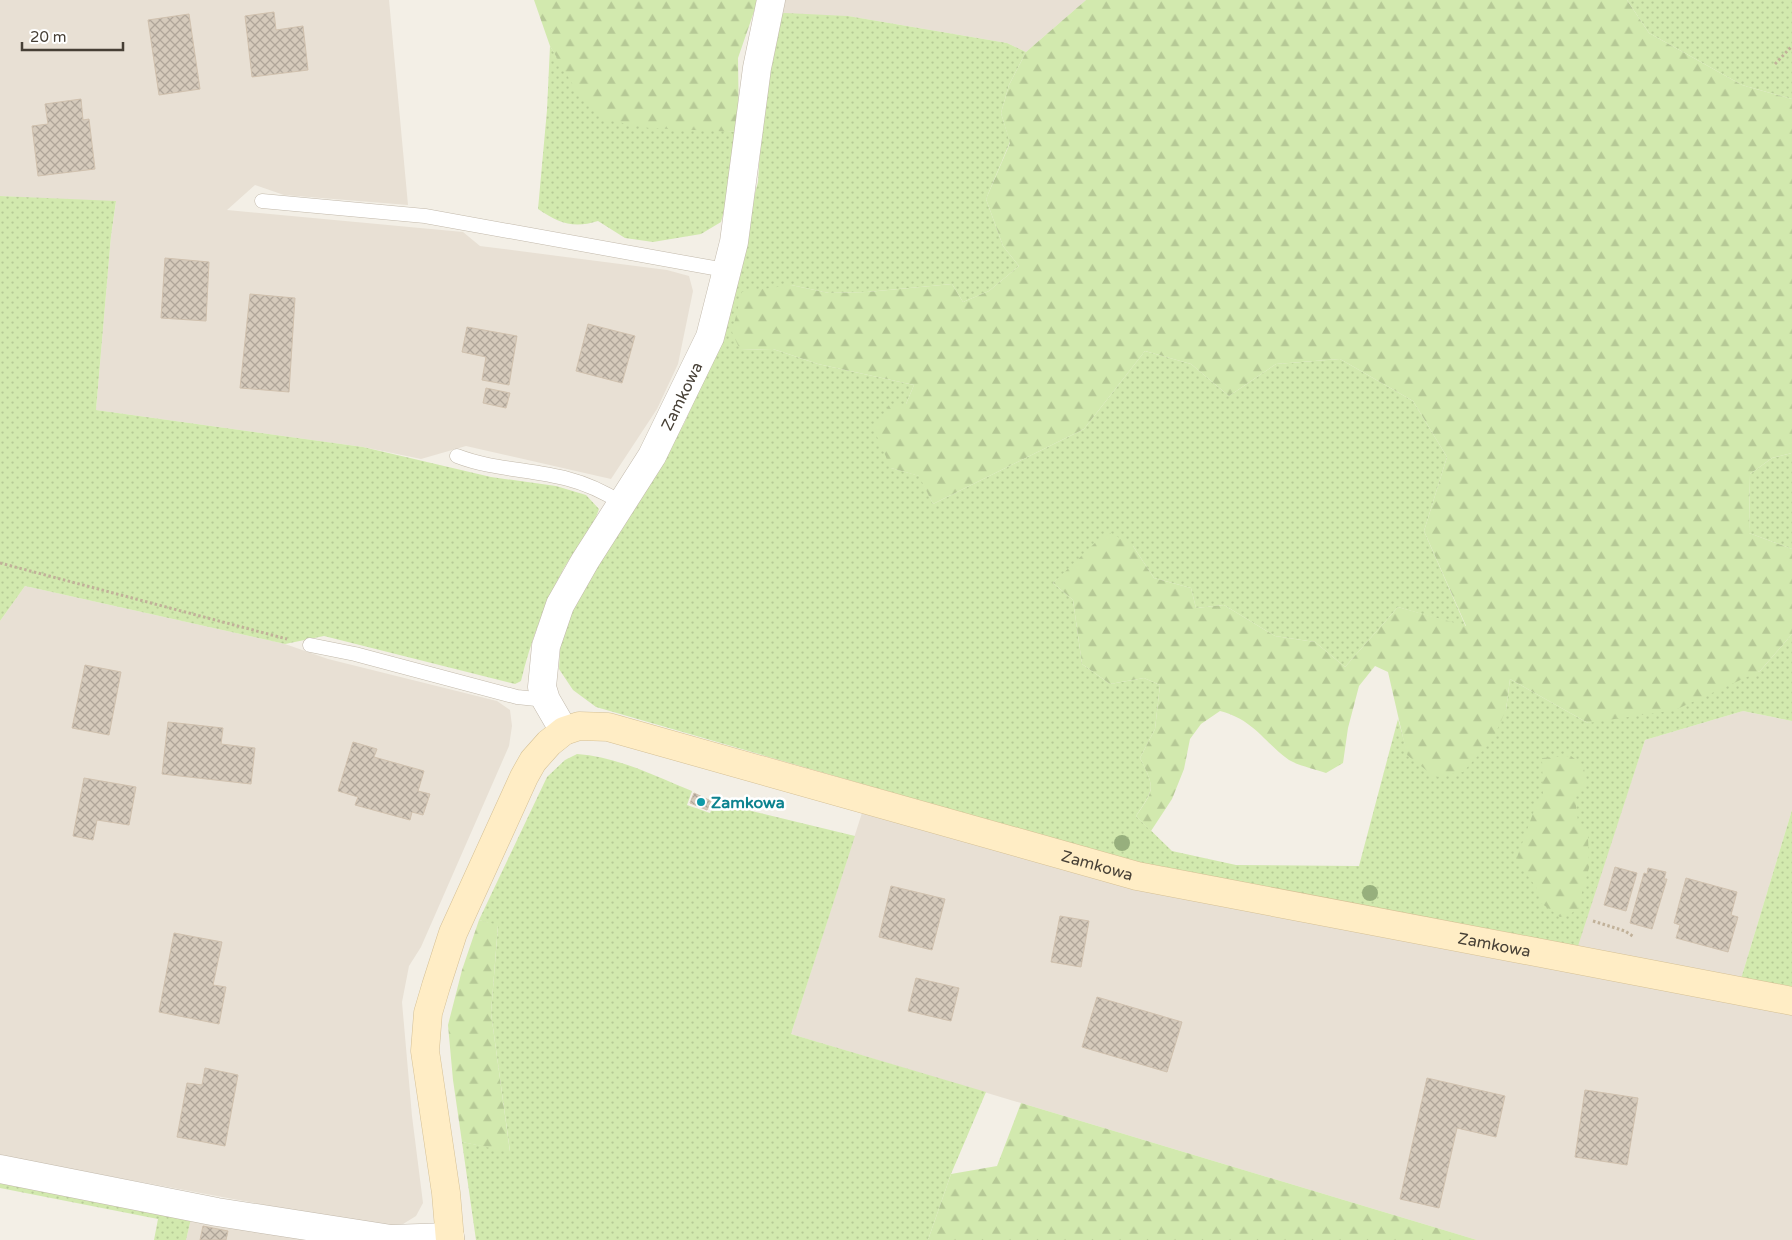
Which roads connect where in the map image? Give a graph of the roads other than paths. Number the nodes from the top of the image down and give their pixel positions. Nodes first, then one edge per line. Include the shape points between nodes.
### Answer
1 (771, 0) edge
2 (262, 201) dead end
3 (726, 270) junction
4 (457, 456) dead end
5 (622, 503) junction
6 (310, 645) road end
7 (546, 700) junction
8 (564, 731) junction
9 (1792, 1001) edge
10 (0, 1169) edge
11 (450, 1239) edge

1 - 3 street, Zamkowa via 757,68 734,242
2 - 3 lane via 425,216
3 - 5 street, Zamkowa via 710,337 652,456
4 - 5 lane via 478,464 568,478 597,488
5 - 7 street, Zamkowa via 560,605 546,646 542,687
6 - 7 lane via 518,697
7 - 8 street, Zamkowa
8 - 9 street, Zamkowa via 579,726 608,727 1137,876
8 - 11 street via 549,743 524,776 454,933 428,1013 425,1051
10 - 11 street via 217,1212 382,1237

